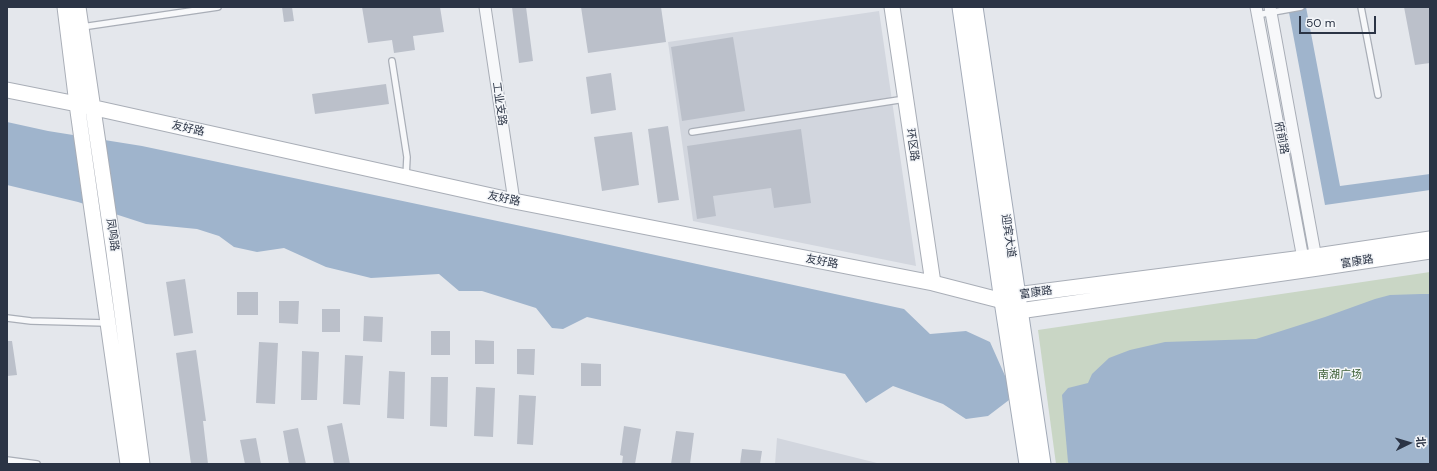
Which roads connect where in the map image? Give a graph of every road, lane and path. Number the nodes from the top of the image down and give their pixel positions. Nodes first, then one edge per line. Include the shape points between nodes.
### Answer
1 (64, 7) edge
2 (78, 7) edge
3 (218, 7) edge
4 (485, 7) edge
5 (892, 7) edge
6 (961, 7) edge
7 (974, 7) edge
8 (1301, 7) edge
9 (1361, 7) edge
10 (1270, 10) edge
11 (1257, 11) edge
12 (81, 27) junction
13 (392, 60) dead end
14 (7, 90) edge
15 (1378, 95) dead end
16 (906, 99) junction
17 (77, 104) junction
18 (93, 108) junction
19 (692, 132) dead end
20 (406, 178) junction
21 (514, 201) junction
22 (1430, 239) edge
23 (1430, 251) edge
24 (1311, 263) junction
25 (933, 283) junction
26 (1013, 302) junction
27 (7, 318) edge
28 (109, 323) junction
29 (7, 460) edge
30 (37, 464) edge
31 (128, 464) edge
32 (142, 464) edge
33 (1028, 464) edge
34 (1042, 464) edge

1 - 17 street, 凤鸣路
2 - 12 street, 凤鸣路
3 - 12 lane
4 - 21 street, 工业支路
5 - 16 street, 环区路
6 - 26 main road, 迎宾大道
7 - 26 main road, 迎宾大道
8 - 10 lane
9 - 15 lane
10 - 11 lane
10 - 24 street, 府前路
11 - 24 street, 府前路
12 - 18 street, 凤鸣路
13 - 20 lane via 407,157
14 - 17 street, 友好路
16 - 19 lane
16 - 25 street, 环区路
17 - 18 street, 友好路
17 - 28 street, 凤鸣路
18 - 20 street, 友好路
18 - 32 street, 凤鸣路
20 - 21 street, 友好路
21 - 25 street, 友好路
22 - 24 street, 富康路
23 - 24 street, 富康路
24 - 26 street, 富康路
25 - 26 street, 友好路
26 - 33 main road, 迎宾大道
26 - 34 main road, 迎宾大道
27 - 28 lane
28 - 31 street, 凤鸣路
29 - 30 lane

